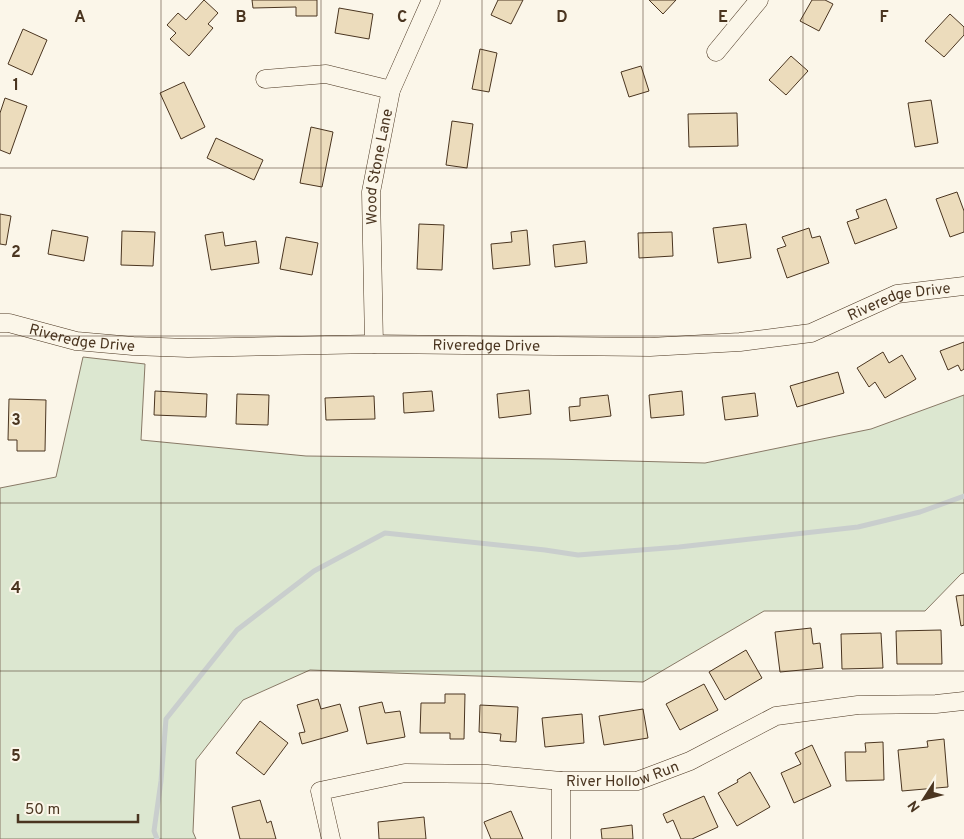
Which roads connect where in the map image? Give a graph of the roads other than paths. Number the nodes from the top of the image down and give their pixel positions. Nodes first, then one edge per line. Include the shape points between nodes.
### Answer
1 (431, 0) edge
2 (759, 0) edge
3 (716, 52) dead end
4 (265, 79) dead end
5 (391, 90) junction
6 (964, 286) edge
7 (0, 323) edge
8 (374, 344) junction
9 (964, 700) edge
10 (561, 781) junction
11 (332, 839) edge
12 (561, 839) edge

1 - 5 street, Wood Stone Lane
2 - 3 street
4 - 5 street via 326,74
5 - 8 street, Wood Stone Lane via 371,192
6 - 8 street, Riveredge Drive via 897,294 811,332 740,342 650,347
7 - 8 street, Riveredge Drive via 76,341 133,346
9 - 10 street, River Hollow Run via 936,704 858,705 776,716 690,762 637,781
10 - 11 street, River Hollow Run via 487,774 405,773 320,791
10 - 12 street

